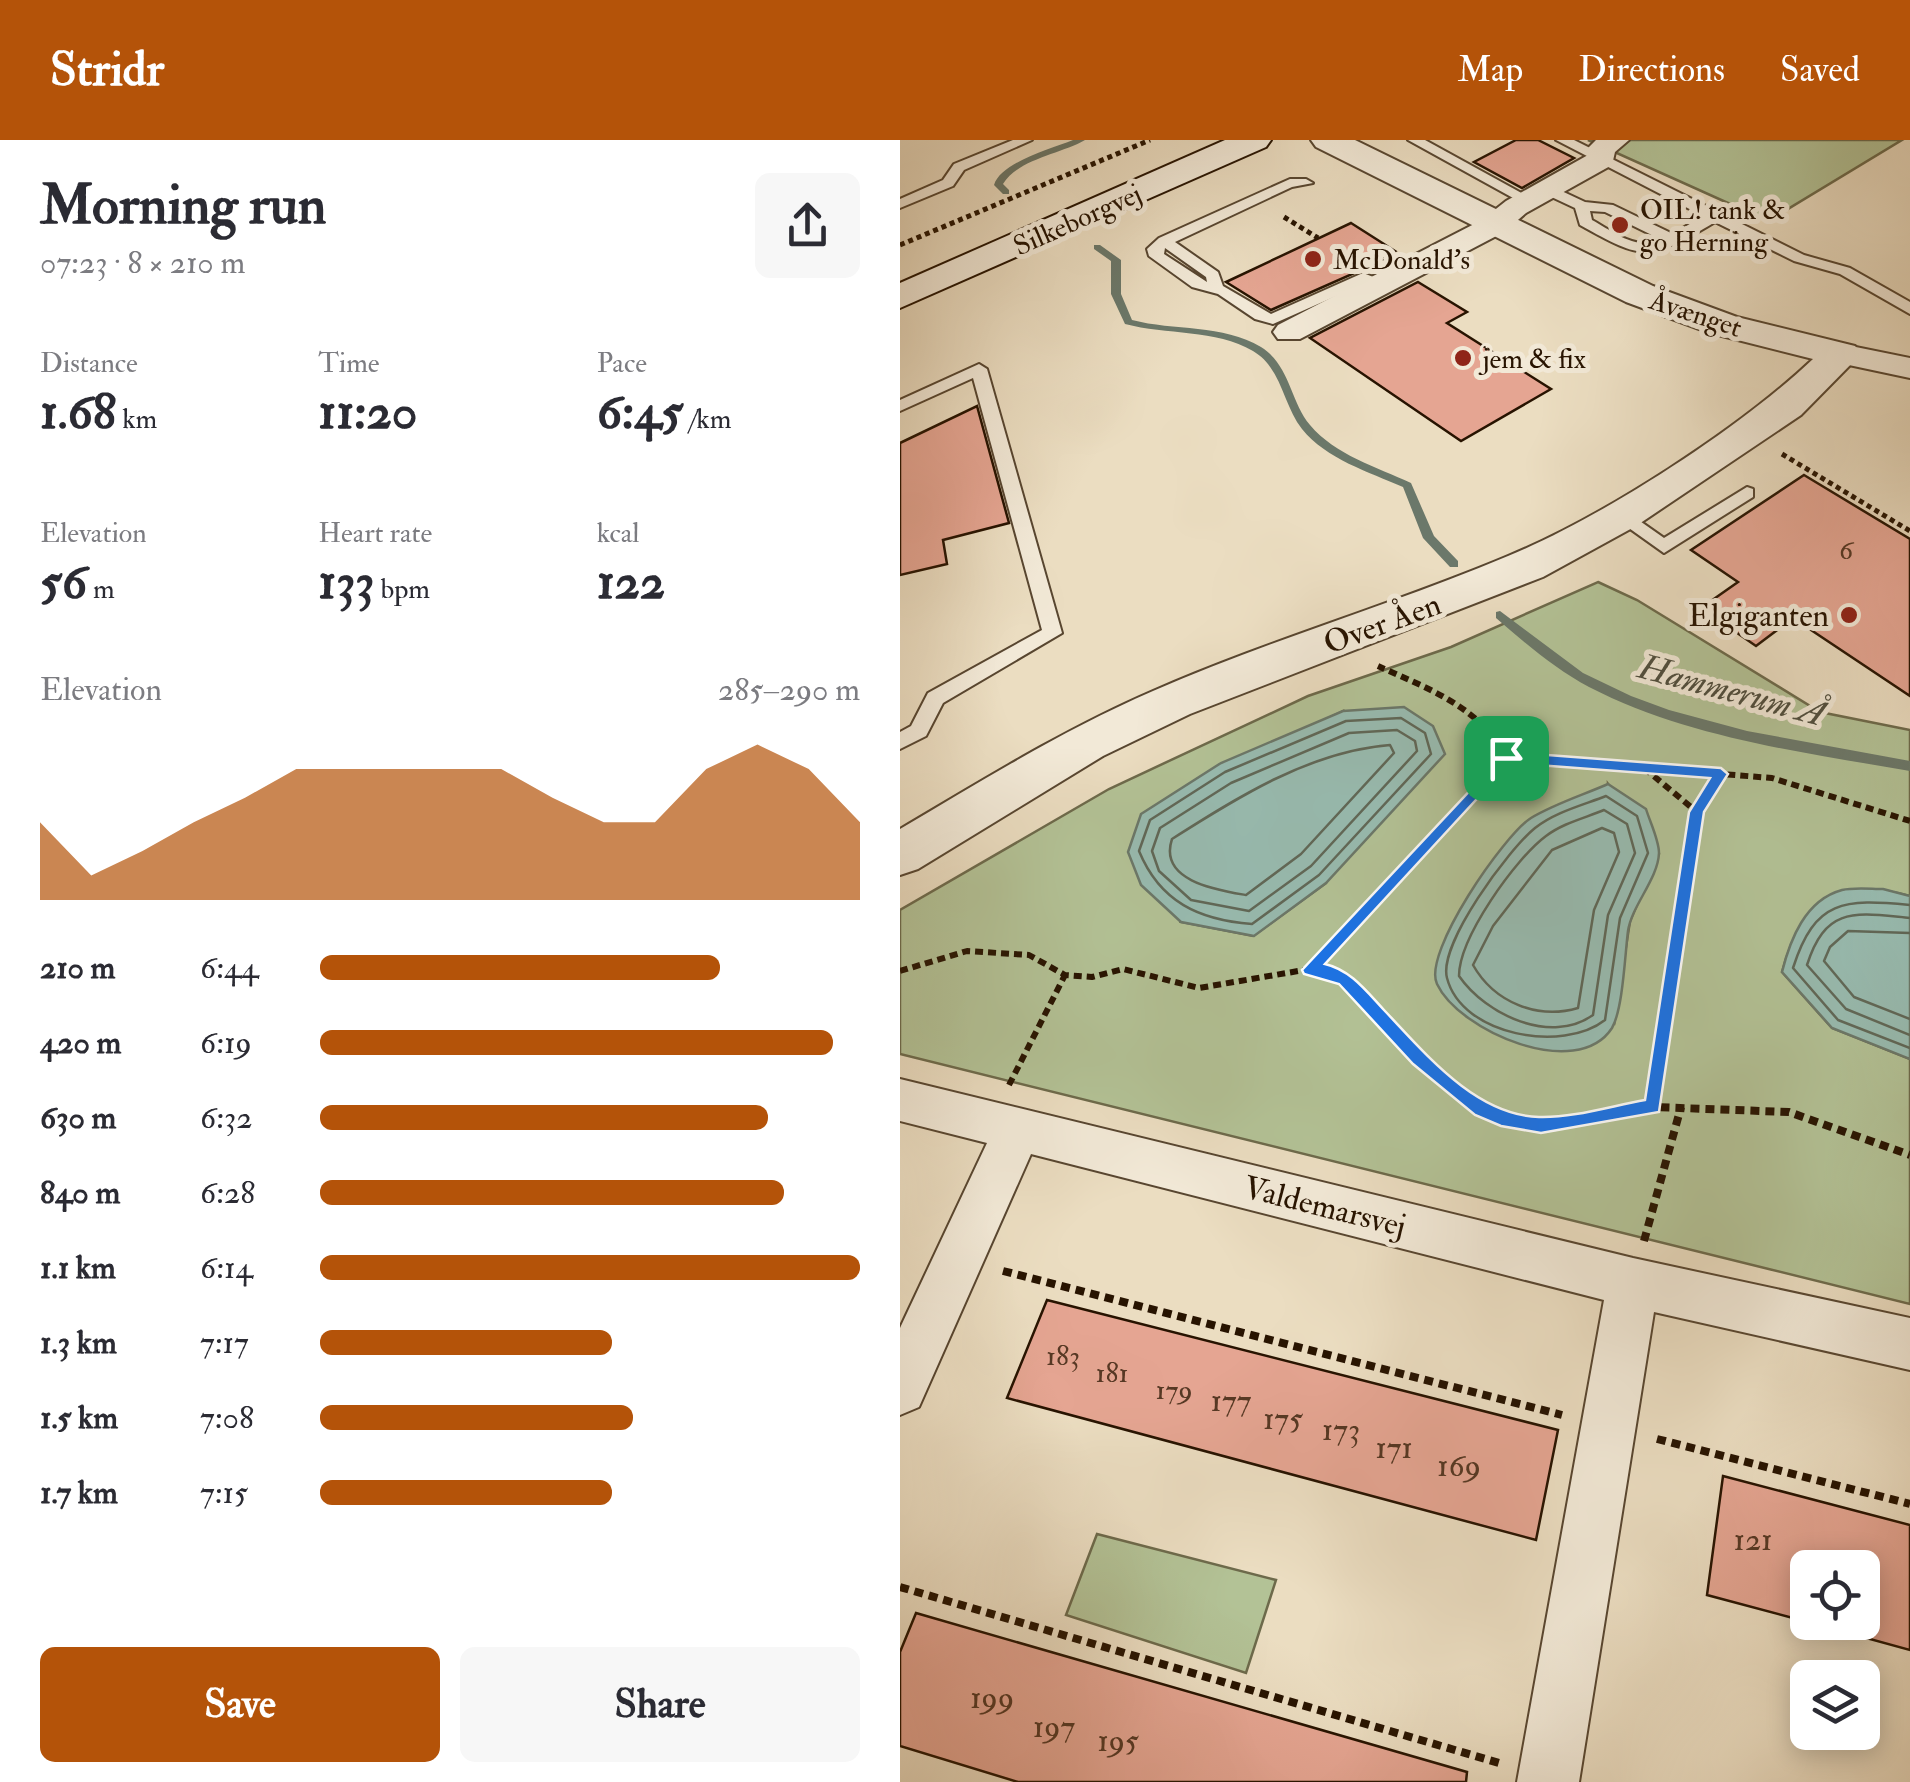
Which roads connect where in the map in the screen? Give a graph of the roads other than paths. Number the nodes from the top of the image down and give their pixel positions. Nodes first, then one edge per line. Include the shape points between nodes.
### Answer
1 (1025, 140) edge
2 (1183, 140) edge
3 (1254, 140) edge
4 (1328, 140) edge
5 (1415, 140) edge
6 (1563, 140) edge
7 (1608, 150) edge
8 (1306, 182) dead end
9 (1539, 195) junction
10 (900, 204) edge
11 (1582, 206) junction
12 (1715, 215) junction
13 (1493, 226) junction
14 (1674, 240) junction
15 (900, 262) edge
16 (1384, 286) junction
17 (900, 298) edge
18 (1910, 309) edge
19 (1289, 332) dead end
20 (1841, 354) junction
21 (1910, 368) edge
22 (900, 406) edge
23 (1748, 493) dead end
24 (1621, 516) junction
25 (900, 742) edge
26 (900, 854) edge
27 (900, 1100) edge
28 (1003, 1126) junction
29 (1633, 1283) junction
30 (1910, 1344) edge
31 (900, 1388) edge
32 (1548, 1780) edge

1 - 10 lane via 958,167 948,184
2 - 15 street, Silkeborgvej
3 - 17 street, Silkeborgvej
4 - 13 street, Åvænget
5 - 9 lane
6 - 7 lane
7 - 9 street
7 - 12 lane
8 - 16 lane via 1290,183 1164,242 1213,275 1216,289 1273,319 1363,278
9 - 11 lane
9 - 13 street
11 - 14 lane via 1608,208
11 - 14 lane via 1586,222 1642,251
12 - 14 lane
12 - 18 lane via 1798,258 1846,272
13 - 16 street
13 - 20 street, Åvænget via 1692,315
16 - 19 street
20 - 21 street, Åvænget
20 - 24 street, Over Åen via 1787,406
22 - 25 lane via 979,368 1052,633 935,698 919,731
23 - 24 lane via 1664,547
24 - 26 street, Over Åen via 1528,566 1270,662 1086,742
27 - 28 street, Valdemarsvej
28 - 29 street, Valdemarsvej
28 - 31 street via 958,1260
29 - 30 street, Valdemarsvej
29 - 32 street

